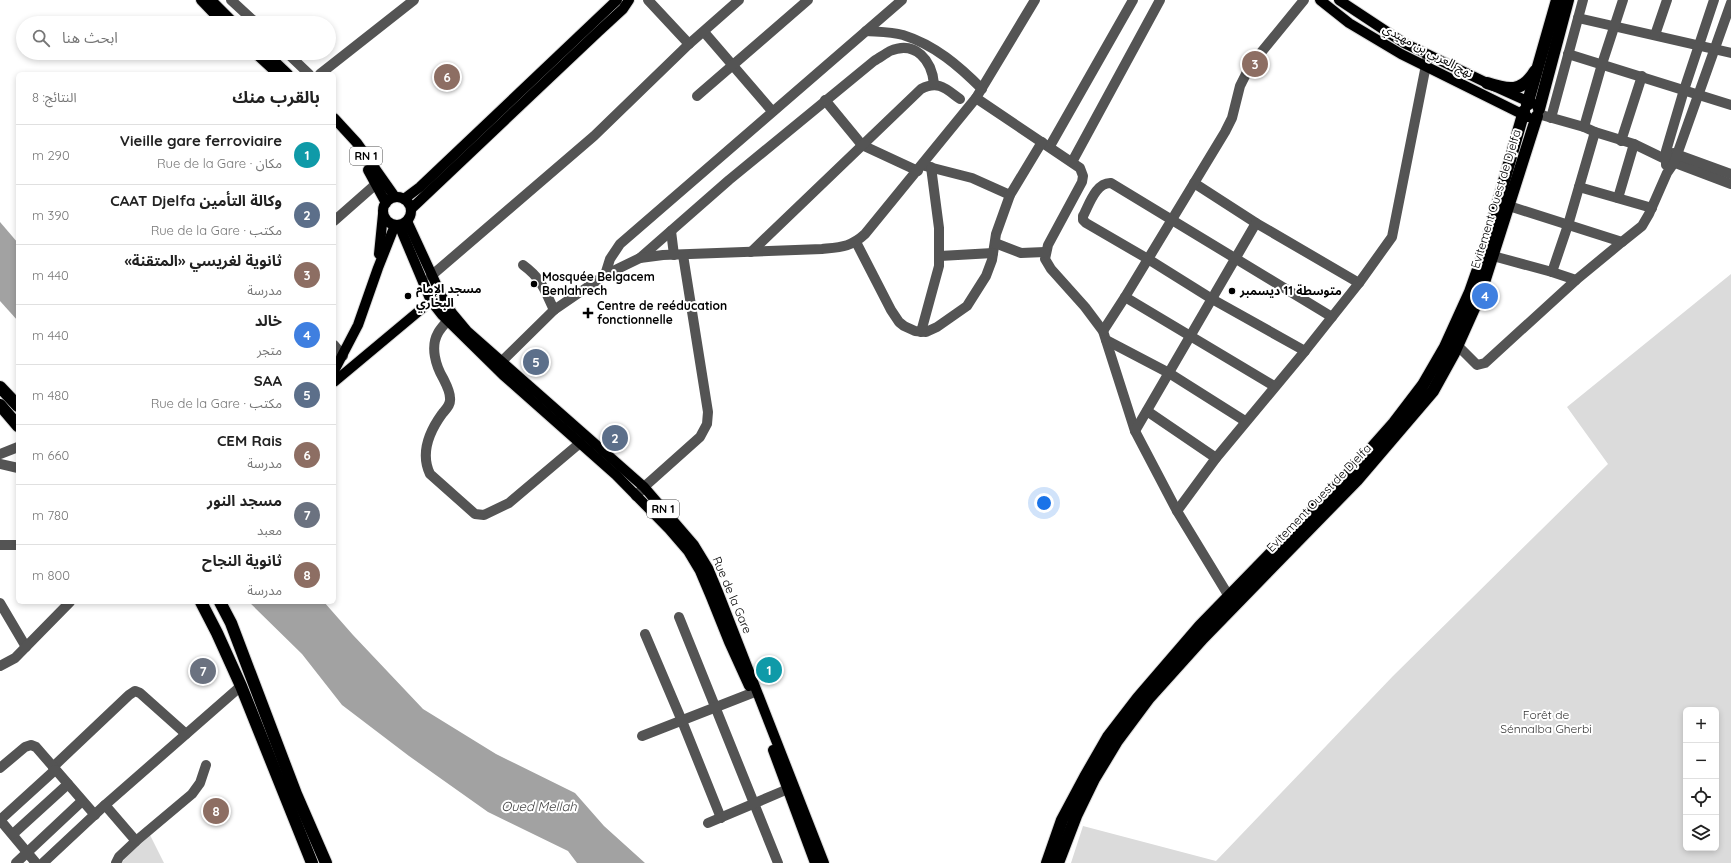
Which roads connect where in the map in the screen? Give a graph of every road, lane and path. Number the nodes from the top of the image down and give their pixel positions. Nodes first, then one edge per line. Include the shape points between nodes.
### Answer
1 (201, 0) edge
2 (211, 0) edge
3 (231, 0) edge
4 (414, 0) edge
5 (618, 0) edge
6 (629, 0) edge
7 (648, 0) edge
8 (739, 0) edge
9 (808, 0) edge
10 (902, 0) edge
11 (1035, 0) edge
12 (1133, 0) edge
13 (1159, 0) edge
14 (1304, 0) edge
15 (1320, 0) edge
16 (1339, 0) edge
17 (1557, 0) edge
18 (1568, 0) edge
19 (1583, 0) edge
20 (1624, 0) edge
21 (1667, 0) edge
22 (1714, 0) edge
23 (1731, 3) edge
24 (216, 16) edge
25 (227, 16) edge
26 (248, 16) edge
27 (1578, 18) junction
28 (1615, 26) junction
29 (866, 31) junction
30 (704, 32) junction
31 (1656, 35) junction
32 (689, 44) junction
33 (1699, 45) junction
34 (1716, 49) junction
35 (1731, 53) edge
36 (1428, 54) junction
37 (1568, 54) junction
38 (262, 60) edge
39 (273, 60) edge
40 (294, 60) edge
41 (1540, 63) junction
42 (1602, 64) junction
43 (731, 65) junction
44 (1425, 66) junction
45 (276, 72) edge
46 (286, 72) edge
47 (307, 72) edge
48 (323, 72) edge
49 (1642, 76) junction
50 (1487, 83) junction
51 (934, 84) junction
52 (982, 89) junction
53 (1684, 90) junction
54 (1698, 94) junction
55 (697, 96) dead end
56 (976, 98) junction
57 (960, 99) dead end
58 (825, 100) junction
59 (1731, 105) edge
60 (1531, 110) junction
61 (772, 111) junction
62 (1551, 118) junction
63 (336, 120) edge
64 (1584, 127) junction
65 (336, 128) edge
66 (1595, 132) junction
67 (1621, 140) junction
68 (1046, 144) junction
69 (1634, 144) junction
70 (862, 145) junction
71 (1671, 157) junction
72 (1072, 162) junction
73 (924, 168) junction
74 (1731, 174) edge
75 (1194, 183) junction
76 (376, 184) junction
77 (1731, 184) edge
78 (1579, 187) junction
79 (1010, 195) junction
80 (1618, 198) junction
81 (395, 200) junction
82 (1509, 206) junction
83 (1652, 208) junction
84 (411, 210) junction
85 (383, 214) junction
86 (336, 218) edge
87 (1172, 219) junction
88 (1256, 223) junction
89 (400, 224) junction
90 (1568, 225) junction
91 (671, 231) junction
92 (856, 242) junction
93 (1622, 242) junction
94 (995, 243) junction
95 (751, 252) junction
96 (1046, 252) junction
97 (993, 253) junction
98 (679, 255) junction
99 (940, 256) junction
100 (1493, 256) junction
101 (640, 258) junction
102 (1148, 258) junction
103 (1236, 258) junction
104 (523, 265) dead end
105 (378, 268) junction
106 (1552, 272) junction
107 (605, 275) junction
108 (431, 276) junction
109 (1576, 280) junction
110 (1359, 283) junction
111 (1125, 298) junction
112 (1212, 299) junction
113 (431, 301) junction
114 (554, 310) junction
115 (1332, 317) junction
116 (447, 321) junction
117 (921, 332) junction
118 (1104, 335) junction
119 (1191, 335) junction
120 (1457, 345) junction
121 (336, 348) edge
122 (1305, 351) junction
123 (342, 356) junction
124 (499, 366) junction
125 (336, 367) edge
126 (1169, 373) junction
127 (336, 380) edge
128 (1274, 386) junction
129 (0, 387) edge
130 (16, 404) edge
131 (0, 405) edge
132 (1147, 411) junction
133 (1245, 421) junction
134 (16, 424) edge
135 (1135, 431) junction
136 (580, 443) junction
137 (16, 448) edge
138 (0, 454) edge
139 (1216, 458) junction
140 (0, 464) edge
141 (16, 468) edge
142 (644, 487) junction
143 (636, 496) junction
144 (1177, 511) junction
145 (0, 545) edge
146 (16, 545) edge
147 (1232, 602) junction
148 (0, 603) edge
149 (68, 604) edge
150 (202, 604) edge
151 (221, 604) edge
152 (679, 617) dead end
153 (645, 634) dead end
154 (26, 647) junction
155 (0, 666) edge
156 (241, 686) junction
157 (752, 693) junction
158 (715, 709) junction
159 (682, 721) junction
160 (186, 734) junction
161 (642, 736) dead end
162 (206, 765) dead end
163 (0, 768) edge
164 (54, 768) junction
165 (68, 784) junction
166 (788, 789) junction
167 (82, 801) junction
168 (754, 804) junction
169 (105, 805) junction
170 (95, 815) junction
171 (721, 818) junction
172 (0, 820) edge
173 (1062, 820) junction
174 (708, 823) dead end
175 (13, 834) junction
176 (136, 840) junction
177 (27, 853) junction
178 (16, 863) edge
179 (36, 863) edge
180 (43, 863) edge
181 (116, 863) edge
182 (312, 863) edge
183 (326, 863) edge
184 (778, 863) edge
185 (815, 863) edge
186 (824, 863) edge
187 (1043, 863) edge
188 (1047, 863) edge
189 (1058, 863) edge

1 - 24 main road
2 - 25 main road
3 - 26 street
4 - 48 street
5 - 81 main road via 420,187
6 - 84 main road via 617,15
7 - 32 street
8 - 30 street
9 - 43 street
10 - 29 street
11 - 52 street
12 - 68 street
13 - 72 street
14 - 75 street via 1248,72 1240,86 1232,118
15 - 44 main road, نهج العربي بن مهيدي via 1350,23
16 - 36 main road, نهج العربي بن مهيدي via 1404,43
17 - 41 highway, Evitement Ouest de Djelfa
18 - 60 highway, Evitement Ouest de Djelfa
19 - 27 street
20 - 28 street
21 - 31 street
22 - 33 street
23 - 34 street
27 - 28 street
27 - 37 street
28 - 31 street
28 - 42 street
29 - 52 street via 889,32 913,39 954,62
29 - 61 street
30 - 32 street
30 - 43 street
31 - 33 street
32 - 108 street via 594,136
33 - 34 street
33 - 53 street
34 - 35 street
34 - 54 street
36 - 44 street
36 - 50 main road, نهج العربي بن مهيدي
37 - 42 street
37 - 62 street
38 - 45 main road
39 - 46 main road
40 - 47 street
41 - 50 highway via 1527,82 1517,88 1503,88
41 - 60 highway, Evitement Ouest de Djelfa
42 - 49 street
42 - 64 street
43 - 55 street
43 - 61 street
44 - 60 main road, نهج العربي بن مهيدي
44 - 110 street via 1392,237
49 - 53 street
49 - 67 street
50 - 60 main road, نهج العربي بن مهيدي
51 - 57 street
51 - 58 street via 928,62 918,52 907,49 892,51 874,61
51 - 70 street via 921,89
52 - 56 street
53 - 54 street
53 - 71 street
54 - 59 street
54 - 71 street
56 - 68 street
56 - 73 street
58 - 70 street
58 - 91 street
60 - 62 street
60 - 82 highway, Evitement Ouest de Djelfa
60 - 147 highway, Evitement Ouest de Djelfa via 1520,128 1473,284 1445,347 1423,385 1356,467
61 - 107 street via 620,244 610,259
62 - 64 street
63 - 81 main road, RN 1 via 357,143
64 - 66 street
65 - 76 main road, RN 1 via 356,152
66 - 67 street
66 - 78 street
67 - 69 street
68 - 72 street
68 - 79 street
69 - 71 street
69 - 80 street
70 - 73 street
70 - 95 street
71 - 74 street
71 - 77 street
71 - 83 street
72 - 96 street via 1083,172 1082,182
73 - 79 street via 972,178
73 - 92 street
73 - 99 street via 939,228
75 - 87 street
75 - 88 street
76 - 81 main road, RN 1
76 - 86 street
78 - 80 street
78 - 90 street
79 - 94 street
80 - 83 street
81 - 84 main road via 410,205
81 - 85 main road
82 - 90 street
82 - 100 highway, Evitement Ouest de Djelfa
83 - 93 street via 1642,226
84 - 89 main road via 409,218
85 - 89 main road via 387,221
85 - 105 main road
87 - 102 street
87 - 102 street via 1111,183 1107,182 1097,190 1083,216 1086,224
87 - 103 street
88 - 103 street
88 - 110 street
89 - 105 main road
89 - 108 main road, Rue de la Gare / RN 1
89 - 113 main road, Rue de la Gare / RN 1
90 - 93 street
90 - 106 street
91 - 98 street
91 - 101 street
92 - 95 street via 822,249
92 - 117 street via 899,322
93 - 109 street
94 - 96 street via 1021,252
94 - 97 street
95 - 98 street
96 - 118 street via 1047,264 1085,307
97 - 99 street
97 - 117 street via 986,276 967,306 937,327
98 - 101 street
98 - 142 street via 708,412 707,424 700,438
99 - 117 street
100 - 106 street
100 - 120 highway, Evitement Ouest de Djelfa via 1480,295
101 - 107 street
102 - 111 street
102 - 112 street
103 - 112 street
103 - 115 street
104 - 114 street via 542,283
105 - 123 main road via 358,325
106 - 109 street
107 - 114 street
108 - 124 main road, Rue de la Gare / RN 1 via 452,313
109 - 120 street via 1485,363 1477,365
110 - 115 street
111 - 118 street
111 - 119 street
112 - 119 street
112 - 122 street
113 - 116 main road, Rue de la Gare / RN 1
113 - 127 main road
114 - 124 street
115 - 122 street
116 - 124 main road, Rue de la Gare / RN 1
116 - 136 street via 437,334 435,360 451,397 450,404 427,443 425,459 430,474 475,514 484,514 509,503
118 - 126 street
118 - 135 street
119 - 126 street
119 - 128 street
120 - 147 highway, Evitement Ouest de Djelfa via 1433,391 1387,446 1324,515
121 - 123 street
122 - 128 street
123 - 125 main road
124 - 136 main road, Rue de la Gare / RN 1
124 - 142 main road, Rue de la Gare / RN 1
126 - 132 street
126 - 133 street
128 - 133 street
129 - 130 highway
131 - 134 highway
132 - 135 street
132 - 139 street
133 - 139 street
135 - 144 street
136 - 143 main road, Rue de la Gare / RN 1
137 - 138 street
139 - 144 street
140 - 141 street
142 - 143 street
142 - 186 main road, Rue de la Gare / RN 1 via 694,545 708,568
143 - 157 main road, Rue de la Gare / RN 1 via 683,546 700,571
144 - 147 street
145 - 146 street
147 - 173 highway via 1200,626 1138,698 1108,737
147 - 189 highway, Evitement Ouest de Djelfa via 1149,698 1117,741 1094,778
148 - 154 street
149 - 154 street
150 - 156 highway
151 - 183 highway via 231,623 296,794
152 - 158 street
153 - 159 street
154 - 155 street via 15,658
156 - 160 street
156 - 182 highway
157 - 158 street
157 - 166 main road, Rue de la Gare / RN 1
158 - 159 street
158 - 168 street
159 - 161 street
159 - 171 street
160 - 164 street via 140,693 132,692
160 - 169 street
162 - 176 street via 200,783 192,794
163 - 164 street via 31,745 41,752
164 - 165 street
164 - 172 street
165 - 167 street
165 - 175 street
166 - 168 street
166 - 185 main road, Rue de la Gare / RN 1
167 - 170 street
167 - 177 street
168 - 171 street
168 - 184 street
169 - 170 street
169 - 176 street
170 - 180 street
171 - 174 street
172 - 175 street
173 - 187 highway
173 - 188 highway
175 - 177 street
176 - 181 street
177 - 178 street
177 - 179 street

